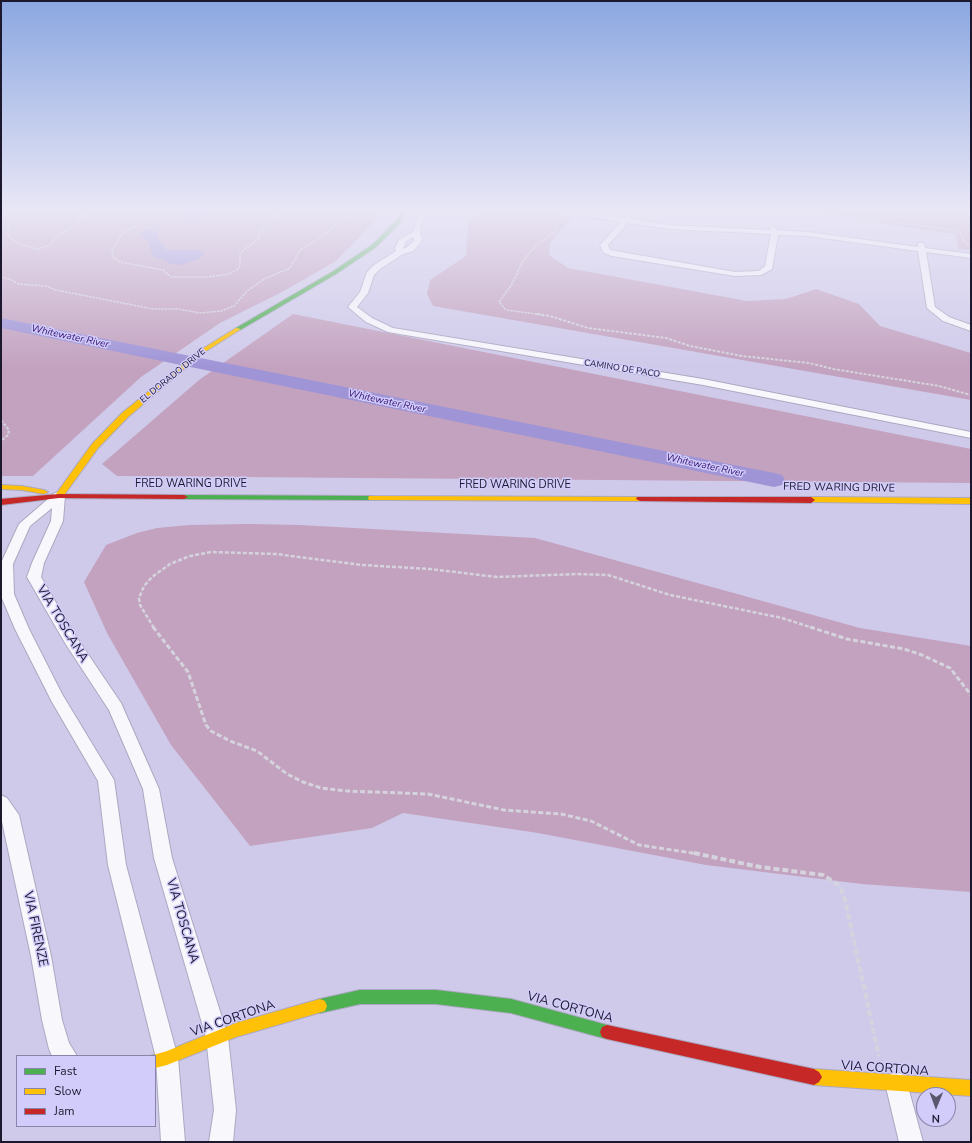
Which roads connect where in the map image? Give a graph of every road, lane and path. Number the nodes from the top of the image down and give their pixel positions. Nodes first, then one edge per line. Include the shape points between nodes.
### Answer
1 (119, 261) edge
2 (241, 261) edge
3 (294, 261) edge
4 (351, 261) edge
5 (386, 261) edge
6 (524, 261) edge
7 (659, 261) edge
8 (770, 261) edge
9 (923, 261) edge
10 (1, 277) edge
11 (971, 328) edge
12 (971, 395) edge
13 (1, 420) edge
14 (971, 435) edge
15 (1, 441) edge
16 (1, 488) edge
17 (59, 496) junction
18 (971, 501) edge
19 (1, 502) edge
20 (971, 695) edge
21 (1, 803) edge
22 (216, 1037) junction
23 (65, 1055) edge
24 (879, 1056) dead end
25 (161, 1059) edge
26 (896, 1083) junction
27 (971, 1088) edge
28 (173, 1142) edge
29 (221, 1142) edge
30 (911, 1142) edge

1 - 2 path via 163,270 172,277 207,277 237,270
3 - 10 path via 290,268 264,279 247,291 234,306 221,311 153,309 46,286 18,284
4 - 17 main road, EL DORADO DRIVE via 200,352 125,415 94,446
5 - 14 street, CAMINO DE PACO via 370,274 364,293 352,307 369,320 391,330 703,382
6 - 12 path via 511,286 499,302 506,310 518,314 550,316 588,328 666,338 690,346 742,356 809,363 867,373 939,386
7 - 8 street via 735,274 756,274 767,270
9 - 11 street via 931,308 946,319
13 - 15 path via 9,430 8,435
16 - 17 main road, FRED WARING DRIVE via 22,488
17 - 18 main road, FRED WARING DRIVE
17 - 19 main road, FRED WARING DRIVE
17 - 22 street, VIA TOSCANA via 57,521 34,577 70,639 116,707 151,789 163,858
17 - 25 street via 25,524 7,564 7,594 57,698 106,780 117,865
20 - 24 path via 950,668 922,655 847,639 782,618 670,595 608,575 497,577 430,569 362,565 276,554 211,552 190,556 170,564 152,577 144,586 139,598 140,605 158,635 188,672 206,725 211,731 257,751 287,774 303,782 321,788 428,794 504,810 561,814 591,821 639,845 696,853 760,867 823,875 836,882 844,896
21 - 23 street, VIA FIRENZE via 10,814 41,956 52,1020 60,1049
22 - 25 main road, VIA CORTONA
22 - 26 main road, VIA CORTONA via 302,1010 360,997 436,997 511,1006 685,1050 816,1077
22 - 29 street, VIA TOSCANA via 225,1110
25 - 28 street
26 - 27 main road, VIA CORTONA
26 - 30 street

